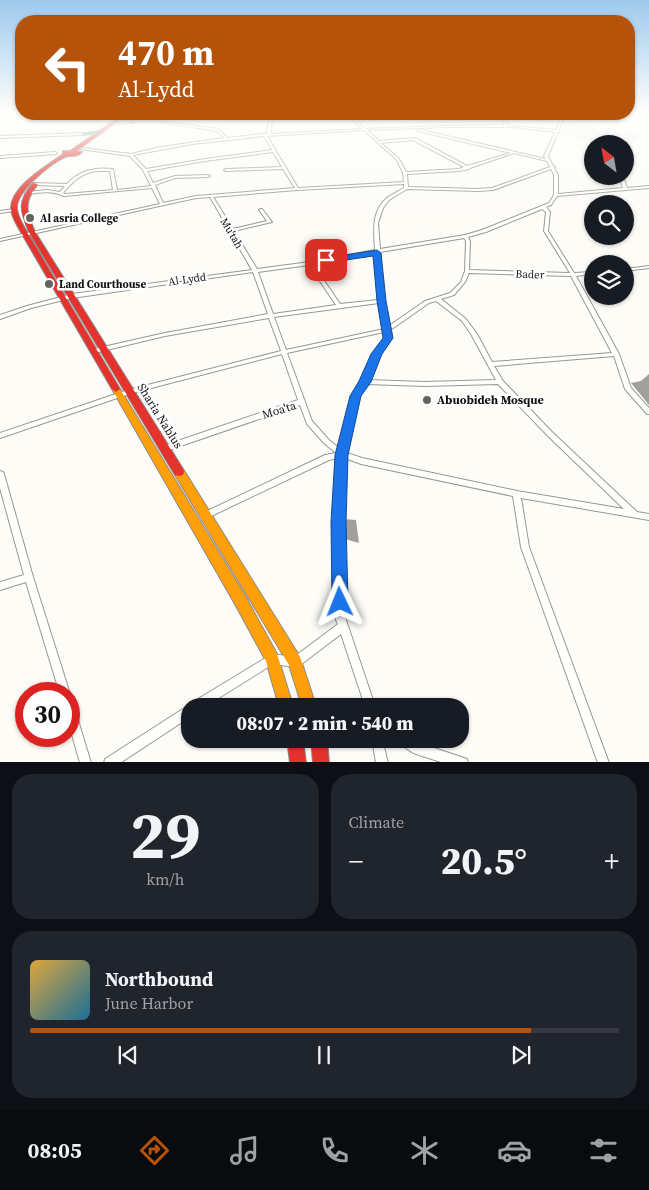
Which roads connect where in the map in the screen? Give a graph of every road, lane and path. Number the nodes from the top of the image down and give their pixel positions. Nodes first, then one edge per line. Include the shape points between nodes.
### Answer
1 (79, 147) edge
2 (80, 147) edge
3 (166, 147) edge
4 (271, 147) edge
5 (385, 147) edge
6 (429, 147) edge
7 (487, 147) edge
8 (551, 147) edge
9 (273, 151) junction
10 (70, 153) junction
11 (514, 153) junction
12 (131, 155) junction
13 (0, 157) edge
14 (547, 160) junction
15 (553, 167) junction
16 (284, 168) junction
17 (468, 168) junction
18 (145, 170) junction
19 (226, 170) dead end
20 (405, 173) junction
21 (208, 176) dead end
22 (34, 184) junction
23 (67, 184) junction
24 (624, 185) edge
25 (152, 186) junction
26 (406, 186) junction
27 (649, 187) edge
28 (625, 188) junction
29 (297, 189) junction
30 (115, 191) junction
31 (62, 192) junction
32 (27, 193) junction
33 (556, 195) junction
34 (211, 196) junction
35 (162, 204) junction
36 (543, 207) junction
37 (14, 210) junction
38 (261, 210) dead end
39 (0, 212) edge
40 (230, 231) junction
41 (29, 233) junction
42 (465, 236) junction
43 (0, 240) edge
44 (377, 253) junction
45 (310, 263) junction
46 (649, 267) edge
47 (634, 269) edge
48 (255, 270) junction
49 (467, 271) junction
50 (584, 274) edge
51 (573, 275) junction
52 (67, 297) junction
53 (437, 299) junction
54 (381, 301) junction
55 (339, 306) junction
56 (272, 315) junction
57 (0, 317) edge
58 (387, 330) junction
59 (104, 348) junction
60 (94, 351) junction
61 (284, 352) junction
62 (616, 354) junction
63 (491, 364) junction
64 (365, 382) junction
65 (500, 382) junction
66 (130, 391) junction
67 (118, 395) junction
68 (300, 402) junction
69 (649, 412) edge
70 (0, 436) edge
71 (166, 448) junction
72 (342, 455) junction
73 (0, 474) edge
74 (517, 494) junction
75 (634, 514) junction
76 (205, 515) junction
77 (649, 517) edge
78 (193, 520) junction
79 (29, 577) junction
80 (0, 586) edge
81 (342, 627) junction
82 (272, 659) junction
83 (295, 662) junction
84 (61, 682) edge
85 (210, 698) edge
86 (284, 698) edge
87 (306, 698) edge
88 (367, 698) edge
89 (181, 717) edge
90 (80, 743) edge
91 (296, 748) edge
92 (320, 748) edge
93 (379, 748) edge
94 (416, 748) edge
95 (86, 762) edge
96 (109, 762) edge
97 (298, 762) edge
98 (321, 762) edge
99 (382, 762) edge
100 (462, 762) edge
101 (604, 762) edge

1 - 10 main road
2 - 10 main road
3 - 12 street
4 - 9 street
5 - 20 street
6 - 17 street
7 - 11 street
8 - 14 street
9 - 16 street
9 - 18 street
10 - 12 street
10 - 13 street
10 - 22 main road
10 - 37 main road via 23,188 15,197
11 - 14 street
11 - 17 street
12 - 18 street
14 - 15 street
15 - 26 street via 493,189
15 - 33 street
16 - 19 street
16 - 29 street
17 - 20 street
18 - 25 street
20 - 26 street
21 - 25 street via 175,177
22 - 23 street
22 - 32 main road
23 - 30 street via 88,170 112,170
23 - 31 street
24 - 28 street
25 - 30 street
25 - 35 street
26 - 29 street
26 - 44 street via 388,199 378,215
27 - 28 street
28 - 33 street
29 - 34 street
30 - 31 street
31 - 32 street
32 - 41 main road, Sharia Nablus via 22,208
33 - 36 street via 550,204
34 - 35 street
34 - 40 street, Mu'tah
35 - 41 street
36 - 42 street, Al-Lydd
36 - 51 street via 548,212 546,231
37 - 39 street
37 - 41 main road, Sharia Nablus
38 - 40 street via 270,222
40 - 48 street, Mu'tah
41 - 43 street
41 - 52 main road, Sharia Nablus
42 - 44 street, Al-Lydd
42 - 49 street via 468,241
44 - 45 street, Al-Lydd
44 - 54 street
45 - 48 street, Al-Lydd
45 - 55 street
46 - 47 street
48 - 52 street, Al-Lydd
48 - 56 street, Mu'tah
49 - 51 street, Bader
49 - 53 street via 463,282 452,294
50 - 51 street, Bader
51 - 62 street
52 - 57 street, Al-Lydd
52 - 59 main road, Sharia Nablus
52 - 60 main road, Sharia Nablus
53 - 58 street via 427,302
53 - 63 street via 464,320
54 - 55 street
54 - 58 street
55 - 56 street
56 - 59 street
56 - 61 street, Mu'tah
58 - 61 street
58 - 64 street via 388,338 376,354
59 - 60 street
59 - 66 main road, Sharia Nablus
60 - 67 main road, Sharia Nablus
61 - 66 street
61 - 68 street, Mu'tah
62 - 63 street
62 - 69 street via 628,389
63 - 65 street
64 - 65 street
64 - 72 street via 355,396
65 - 75 street
66 - 67 street
66 - 71 main road, Sharia Nablus
67 - 70 street
67 - 78 main road, Sharia Nablus
68 - 71 street, Moa'ta
68 - 72 street, Moa'ta via 309,422
71 - 76 main road, Sharia Nablus
72 - 74 street
72 - 76 street via 328,457
72 - 81 street via 338,522
73 - 79 street
74 - 75 street
74 - 101 street via 525,547
75 - 77 street
76 - 78 street
76 - 83 main road, Sharia Nablus
78 - 82 main road, Sharia Nablus
79 - 80 street
79 - 84 street
81 - 83 street
81 - 88 street
82 - 83 street
82 - 85 street
82 - 86 main road, Sharia Nablus
83 - 87 main road, Sharia Nablus
89 - 96 street
90 - 95 street
91 - 97 main road
92 - 98 main road
93 - 99 street
94 - 100 street

